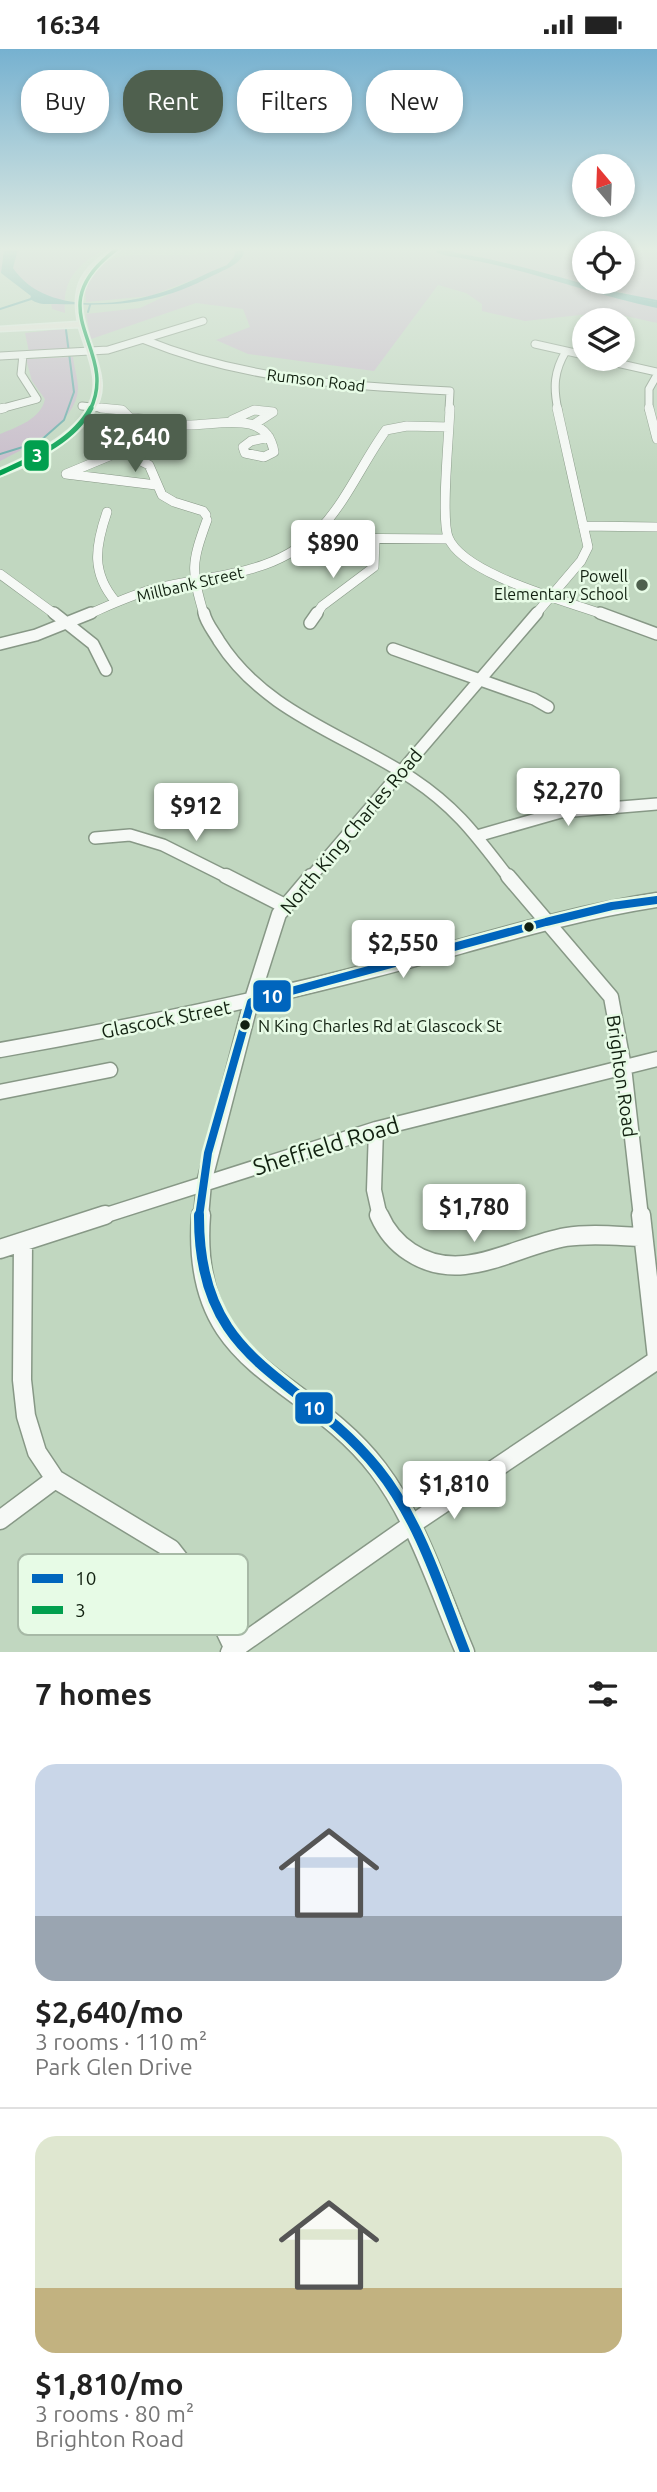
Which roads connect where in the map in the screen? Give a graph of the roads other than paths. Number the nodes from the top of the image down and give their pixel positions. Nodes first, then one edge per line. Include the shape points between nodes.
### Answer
1 (78, 324) joint
2 (194, 324) edge
3 (0, 329) edge
4 (145, 340) junction
5 (535, 344) dead end
6 (566, 351) junction
7 (572, 352) edge
8 (85, 353) junction
9 (23, 355) junction
10 (0, 356) edge
11 (635, 368) edge
12 (657, 374) edge
13 (450, 391) joint
14 (87, 406) junction
15 (0, 409) edge
16 (130, 418) junction
17 (232, 420) junction
18 (654, 421) edge
19 (253, 425) junction
20 (449, 427) junction
21 (269, 437) dead end
22 (657, 439) edge
23 (119, 452) junction
24 (0, 467) edge
25 (0, 473) edge
26 (156, 485) junction
27 (107, 512) dead end
28 (583, 526) junction
29 (657, 527) edge
30 (311, 538) junction
31 (375, 539) junction
32 (448, 540) junction
33 (0, 574) edge
34 (195, 582) junction
35 (550, 595) junction
36 (116, 603) junction
37 (310, 623) dead end
38 (69, 625) junction
39 (657, 634) edge
40 (0, 644) edge
41 (393, 649) dead end
42 (106, 670) dead end
43 (480, 679) junction
44 (548, 708) dead end
45 (399, 771) junction
46 (657, 804) edge
47 (477, 836) junction
48 (95, 838) dead end
49 (657, 900) edge
50 (285, 906) junction
51 (546, 922) junction
52 (251, 1002) junction
53 (0, 1050) edge
54 (657, 1059) edge
55 (624, 1067) junction
56 (110, 1070) dead end
57 (0, 1092) edge
58 (376, 1129) junction
59 (204, 1183) junction
60 (642, 1237) junction
61 (23, 1242) junction
62 (0, 1249) edge
63 (657, 1359) edge
64 (55, 1479) junction
65 (0, 1520) edge
66 (411, 1525) junction
67 (175, 1554) edge
68 (232, 1651) edge
69 (465, 1652) edge

1 - 3 main road
1 - 8 main road
2 - 4 street
4 - 8 street
4 - 13 street, Rumson Road via 222,368 362,387
5 - 6 street
6 - 7 street
6 - 28 street, North King Charles Road via 556,367 554,393
8 - 9 street
8 - 14 main road via 98,384
9 - 10 street
9 - 15 street via 21,375 37,399
11 - 12 street
12 - 18 street via 649,388
13 - 20 street
14 - 16 street via 122,409
14 - 24 main road via 47,442
14 - 25 main road via 75,428 56,444
16 - 17 street via 157,418 183,425
16 - 23 street via 113,443
17 - 19 street
17 - 19 street via 254,410 273,412
18 - 22 street
19 - 21 street
20 - 30 street, Millbank Street via 386,430
20 - 32 street
23 - 26 street via 146,462 155,471
23 - 26 street via 66,474
26 - 34 street, Brighton Road via 164,498 203,510 207,517 193,559
27 - 36 street via 99,535 96,573
28 - 29 street
28 - 35 street, North King Charles Road via 588,547
30 - 31 street
30 - 34 street, Millbank Street via 265,565
31 - 32 street
31 - 37 street via 374,568 322,606
32 - 35 street via 473,564
33 - 38 street
34 - 36 street, Millbank Street
34 - 45 street, Brighton Road via 212,631 252,682 287,710
35 - 39 street
35 - 43 street, North King Charles Road
36 - 38 street, Millbank Street
38 - 40 street, Millbank Street
38 - 42 street via 93,644
41 - 43 street
43 - 44 street
43 - 45 street, North King Charles Road
45 - 47 street, Brighton Road via 434,792
45 - 50 street, North King Charles Road
46 - 47 street via 561,812
47 - 51 street, Brighton Road
48 - 50 street via 130,835 163,845
49 - 51 street, Glascock Street
50 - 52 street, North King Charles Road
51 - 52 street, Glascock Street
51 - 55 street, Brighton Road via 611,997
52 - 53 street, Glascock Street
52 - 59 street, North King Charles Road
54 - 55 street, Sheffield Road
55 - 58 street, Sheffield Road
55 - 60 street, Brighton Road
56 - 57 street
58 - 59 street, Sheffield Road
58 - 60 street via 377,1209 392,1237 424,1259 469,1265 568,1237
59 - 61 street, Sheffield Road
59 - 66 street, North King Charles Road via 199,1246 203,1276 225,1330 265,1373 347,1436 378,1469
60 - 63 street, Brighton Road
61 - 62 street, Sheffield Road
61 - 64 street via 20,1344 26,1416 37,1452
63 - 66 street, Brighton Road
64 - 65 street
64 - 67 street
66 - 68 street, Brighton Road
66 - 69 street, North King Charles Road

